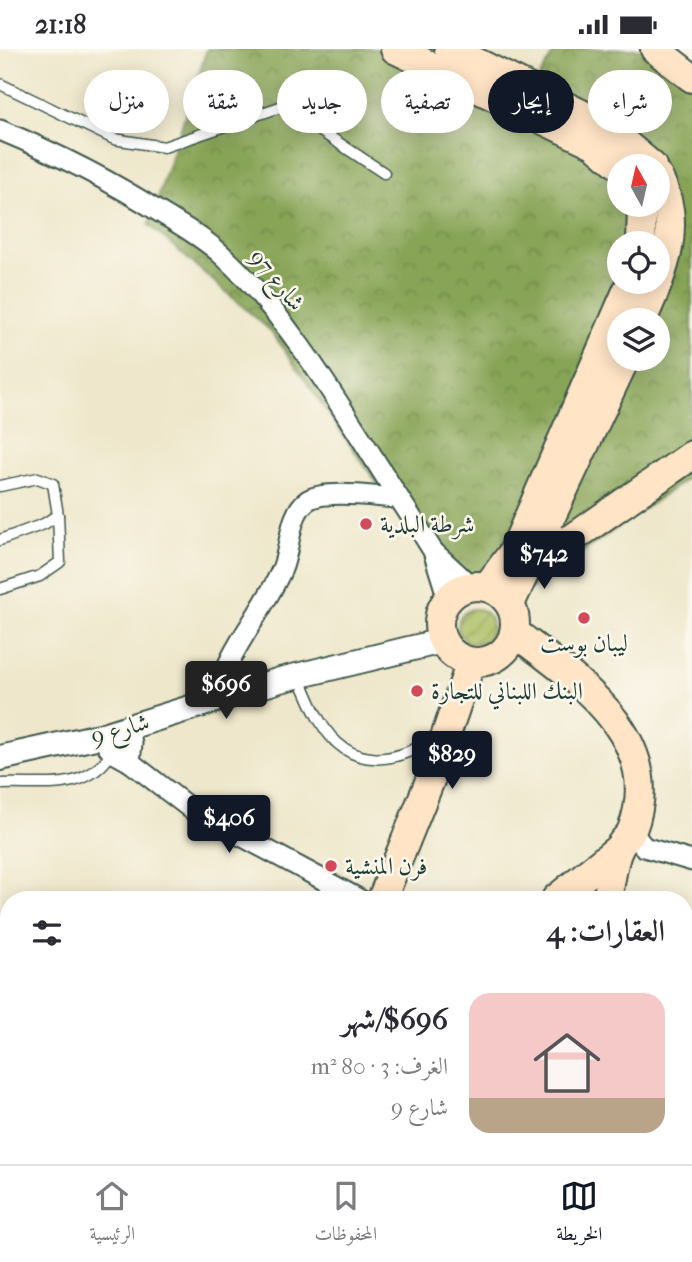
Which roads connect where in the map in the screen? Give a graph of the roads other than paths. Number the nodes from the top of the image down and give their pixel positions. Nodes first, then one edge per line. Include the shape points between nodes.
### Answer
1 (395, 49) edge
2 (449, 49) edge
3 (656, 49) edge
4 (692, 78) edge
5 (0, 83) edge
6 (0, 130) edge
7 (638, 154) edge
8 (607, 155) edge
9 (384, 173) dead end
10 (668, 217) edge
11 (626, 294) edge
12 (647, 308) edge
13 (619, 371) edge
14 (686, 462) edge
15 (0, 486) edge
16 (398, 498) junction
17 (58, 515) junction
18 (0, 540) edge
19 (525, 553) junction
20 (0, 589) edge
21 (469, 590) junction
22 (510, 604) junction
23 (514, 632) junction
24 (442, 641) junction
25 (471, 662) junction
26 (298, 676) junction
27 (215, 701) junction
28 (450, 723) junction
29 (129, 727) junction
30 (106, 744) junction
31 (0, 758) edge
32 (130, 762) junction
33 (0, 784) edge
34 (625, 840) junction
35 (692, 861) edge
36 (343, 891) edge
37 (385, 891) edge
38 (564, 891) edge
39 (609, 891) edge

1 - 8 main road via 594,144
2 - 7 main road via 602,124
3 - 4 main road
5 - 9 lane via 114,139 164,147 283,106
6 - 16 street, شارع 97 via 71,159 220,253 280,320
10 - 12 main road via 668,262
11 - 19 main road
13 - 19 main road
14 - 19 main road via 573,538
15 - 17 lane via 38,478 53,484
16 - 21 street, شارع 97 via 433,551
16 - 27 street via 345,495 306,501 296,518 283,568 222,671
17 - 18 lane
17 - 20 lane via 60,562 40,576
19 - 21 main road
19 - 22 main road
21 - 22 main road via 496,590
21 - 24 main road via 438,620
22 - 23 main road
23 - 25 main road via 494,659
23 - 34 main road via 607,710 629,740 639,780
24 - 25 main road via 449,652
24 - 26 street, شارع 9
25 - 28 main road
26 - 27 street, شارع 9
26 - 28 lane via 321,723 346,751 369,760 414,750
27 - 29 street, شارع 9
28 - 37 main road
29 - 30 street, شارع 9
29 - 32 street
30 - 31 street, شارع 9
30 - 32 street
30 - 33 lane via 102,768 87,779 62,784
32 - 36 street via 222,829
34 - 35 street
34 - 38 main road
34 - 39 main road

